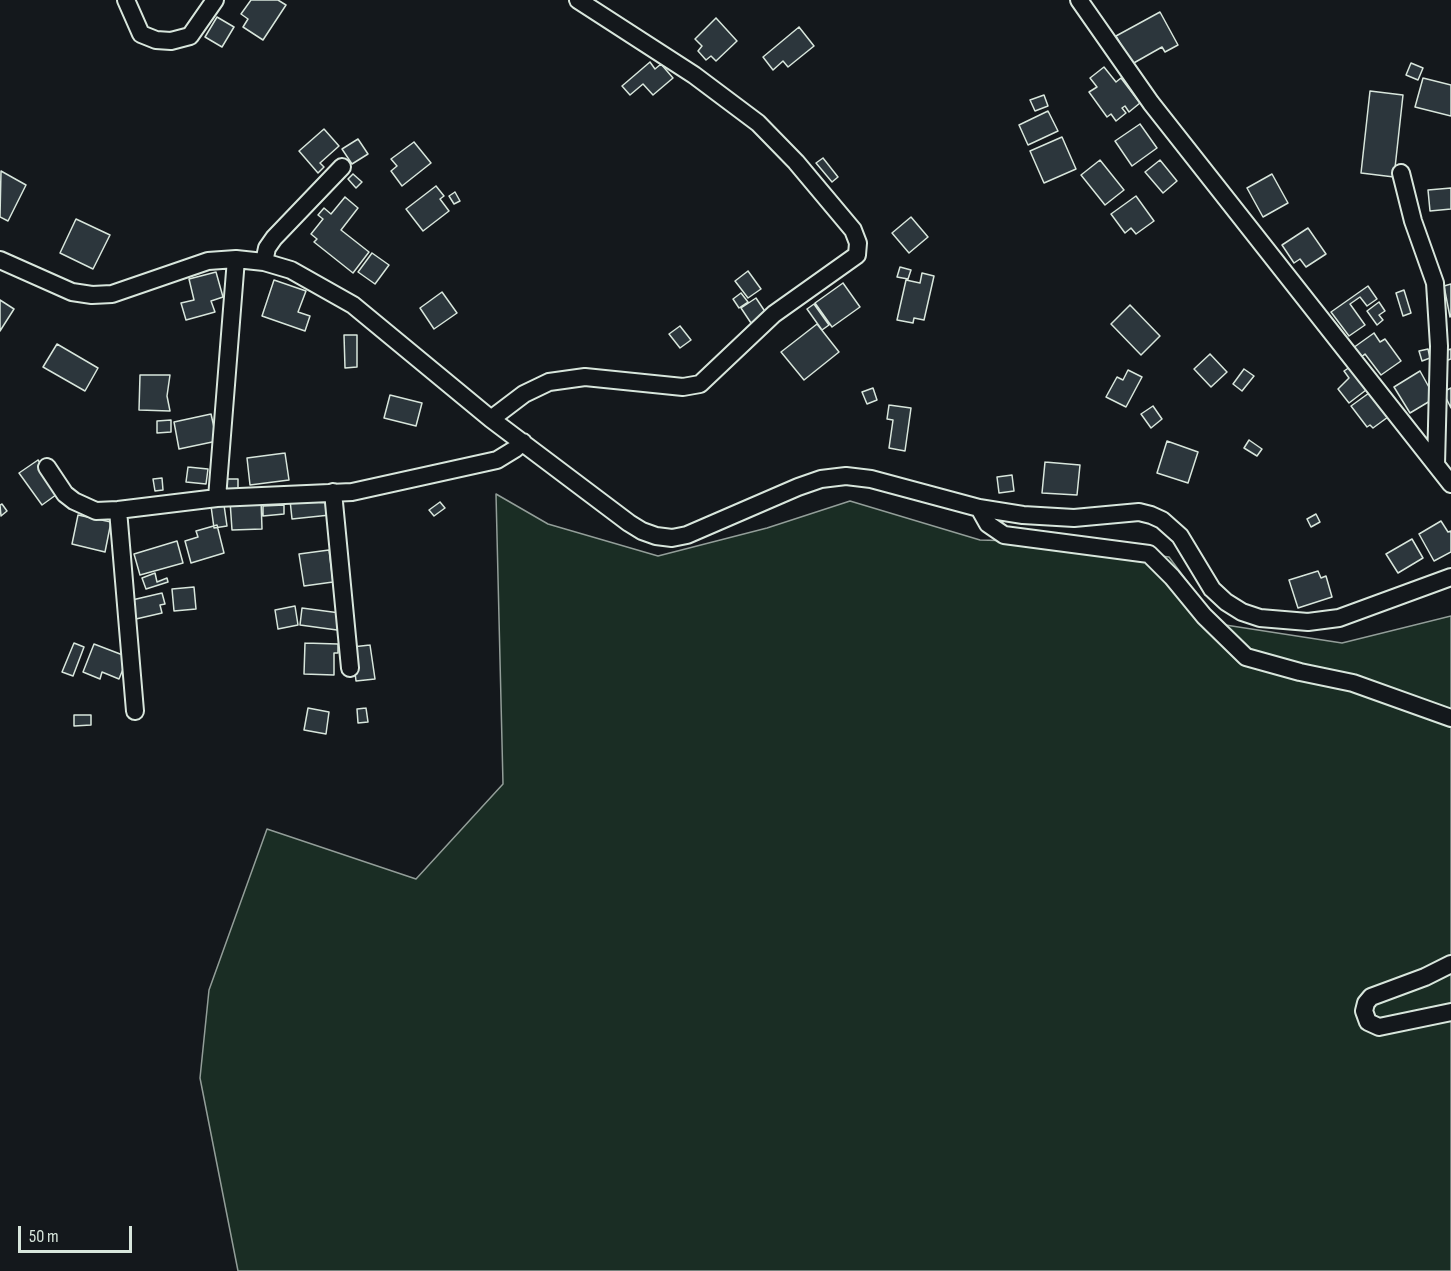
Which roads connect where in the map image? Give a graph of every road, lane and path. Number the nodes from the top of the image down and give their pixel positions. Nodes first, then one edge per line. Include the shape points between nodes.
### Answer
1 (126, 0) edge
2 (215, 0) edge
3 (578, 0) edge
4 (1079, 0) edge
5 (342, 167) dead end
6 (1401, 173) dead end
7 (236, 259) junction
8 (264, 262) junction
9 (2, 266) edge
10 (491, 419) junction
11 (522, 442) junction
12 (1436, 465) junction
13 (47, 467) dead end
14 (1451, 484) edge
15 (333, 492) junction
16 (217, 498) junction
17 (979, 508) junction
18 (118, 510) junction
19 (1451, 577) edge
20 (350, 668) dead end
21 (135, 711) dead end
22 (1451, 718) edge
23 (1451, 964) edge
24 (1451, 1012) edge

1 - 2 street via 141,34 171,41 190,36
3 - 10 street via 694,75 758,123 853,231 857,255 774,314 700,384 683,387 585,376 549,382 524,394
4 - 12 street via 1151,103
5 - 8 street via 274,238
6 - 12 street via 1435,283 1439,346
7 - 8 street
7 - 9 street via 208,261 112,294 92,295 72,292
7 - 16 street
8 - 10 street via 291,270 353,305
10 - 11 street
11 - 15 street via 497,460 352,492
11 - 17 street via 629,523 656,536 687,535 798,487 846,476
12 - 14 street
13 - 18 street via 74,501 96,511
15 - 16 street
15 - 20 street
16 - 18 street
17 - 19 street via 1074,518 1139,512 1151,515 1180,536 1212,589 1242,612 1260,618 1308,622 1339,618
17 - 22 street via 988,525 1004,535 1149,554 1246,657 1353,683
18 - 21 street
23 - 24 street via 1371,997 1364,1011 1368,1022 1379,1027

